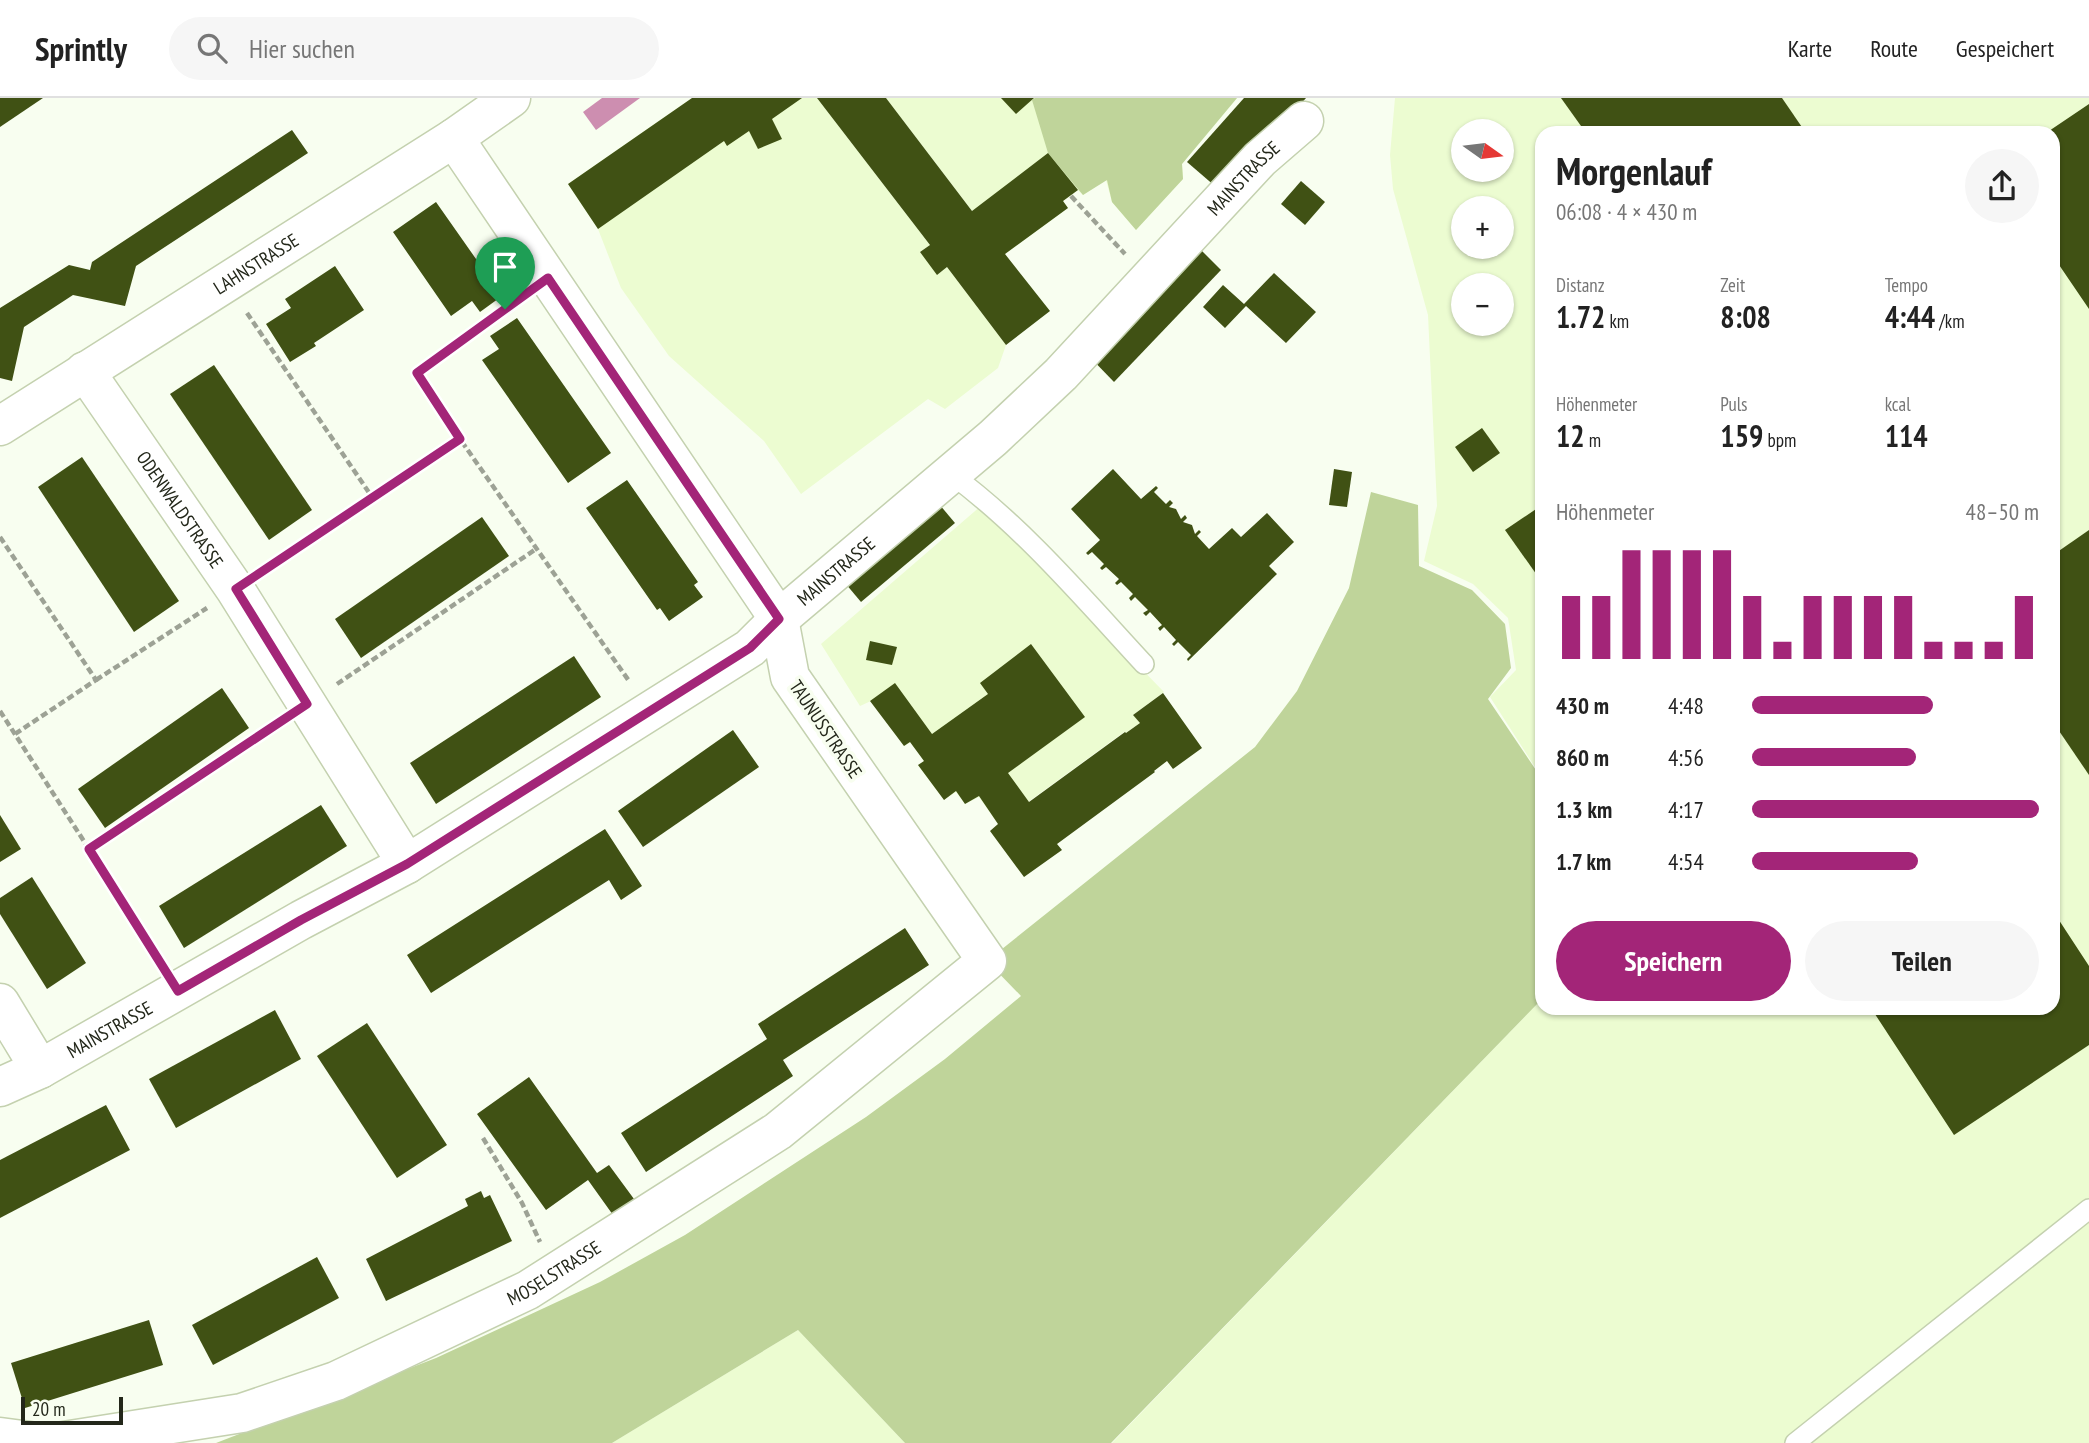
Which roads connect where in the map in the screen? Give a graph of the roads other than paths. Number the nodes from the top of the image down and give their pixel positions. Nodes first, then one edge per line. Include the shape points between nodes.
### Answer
1 (511, 98) edge
2 (1304, 121) dead end
3 (454, 138) junction
4 (85, 371) junction
5 (0, 426) edge
6 (951, 474) junction
7 (779, 619) junction
8 (1144, 664) dead end
9 (407, 864) junction
10 (987, 961) joint
11 (0, 1003) edge
12 (40, 1069) junction
13 (0, 1087) edge
14 (2089, 1209) edge
15 (0, 1437) edge
16 (45, 1443) edge
17 (51, 1443) edge
18 (1795, 1443) edge

1 - 3 street, LAHNSTRASSE
2 - 6 street, MAINSTRASSE via 1260,159 1060,374
3 - 4 street, LAHNSTRASSE
3 - 7 street, TAUNUSSTRASSE
4 - 5 street, LAHNSTRASSE
4 - 9 street, ODENWALDSTRASSE via 236,589
6 - 7 street, MAINSTRASSE
6 - 8 lane via 1033,546
7 - 9 street, MAINSTRASSE via 750,648
7 - 10 street, TAUNUSSTRASSE via 790,677
9 - 12 street, MAINSTRASSE
10 - 17 street, MOSELSTRASSE via 778,1131 528,1290 336,1381 242,1413
11 - 12 street
12 - 13 street, MAINSTRASSE
14 - 18 lane
15 - 16 street

